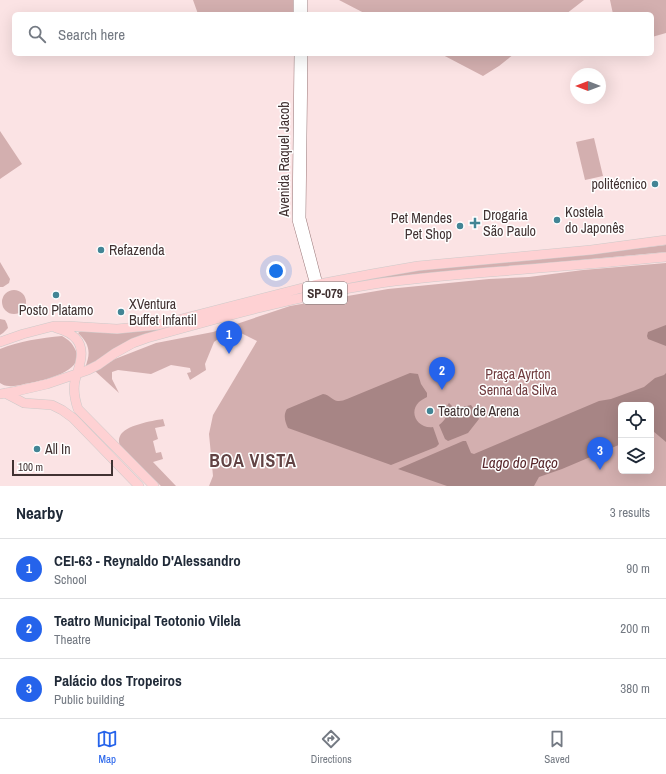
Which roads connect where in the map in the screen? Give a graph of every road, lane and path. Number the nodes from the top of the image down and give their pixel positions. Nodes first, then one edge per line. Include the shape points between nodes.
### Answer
1 (297, 0) edge
2 (304, 0) edge
3 (297, 12) edge
4 (304, 12) edge
5 (298, 56) edge
6 (304, 56) edge
7 (666, 240) edge
8 (666, 257) edge
9 (316, 285) junction
10 (50, 327) junction
11 (0, 342) edge
12 (80, 365) junction
13 (77, 374) junction
14 (66, 377) junction
15 (2, 393) edge
16 (138, 486) edge
17 (154, 486) edge

1 - 3 street
2 - 4 street
5 - 9 street, Avenida Raquel Jacob via 296,220
6 - 9 street, Avenida Raquel Jacob via 302,218
7 - 9 main road, SP-079 via 591,250 418,266
8 - 13 main road, SP-079 via 422,278 320,294 276,303 147,338
9 - 10 main road, SP-079 via 158,324 117,329
10 - 11 main road, SP-079
10 - 12 main road via 72,334 77,339 82,354
12 - 13 main road
12 - 14 main road
13 - 14 main road, SP-079
13 - 17 main road via 74,382 78,408
14 - 15 main road, SP-079 via 40,386
15 - 16 main road via 24,404 52,405 62,410 73,418

